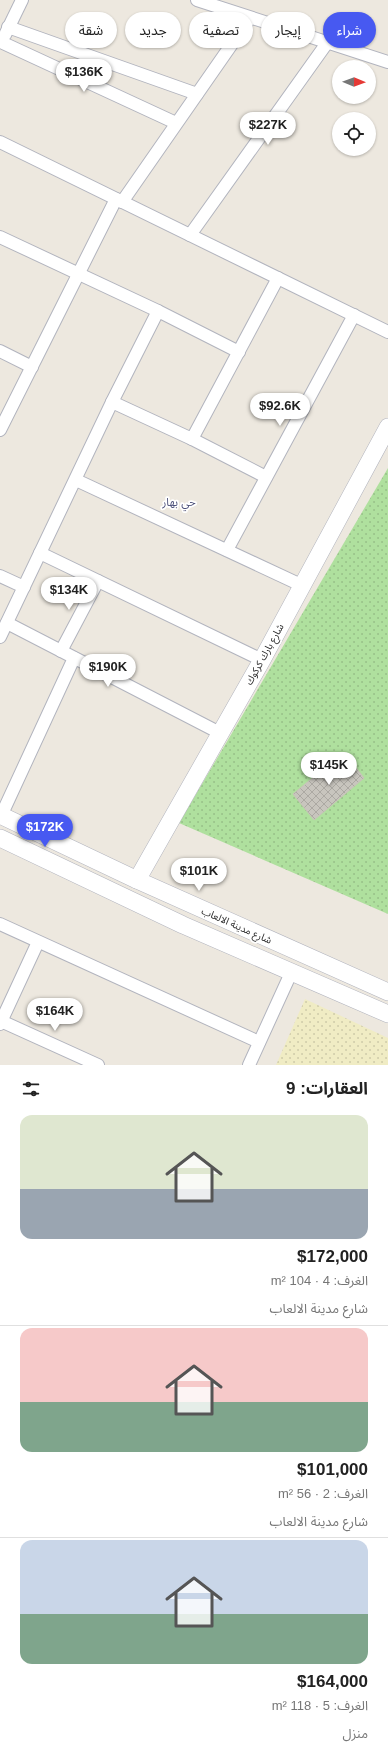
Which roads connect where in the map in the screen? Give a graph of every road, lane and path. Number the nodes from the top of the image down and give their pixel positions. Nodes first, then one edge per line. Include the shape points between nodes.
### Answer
1 (22, 0) edge
2 (197, 0) edge
3 (232, 12) edge
4 (253, 19) edge
5 (8, 27) junction
6 (323, 42) edge
7 (1, 43) edge
8 (229, 48) edge
9 (323, 48) edge
10 (343, 48) edge
11 (388, 62) edge
12 (196, 94) junction
13 (176, 123) junction
14 (0, 142) edge
15 (119, 201) junction
16 (190, 235) junction
17 (0, 237) edge
18 (78, 274) junction
19 (278, 278) junction
20 (158, 311) junction
21 (354, 315) junction
22 (388, 332) edge
23 (0, 351) edge
24 (239, 352) junction
25 (32, 367) junction
26 (112, 402) junction
27 (388, 427) edge
28 (0, 430) edge
29 (192, 439) junction
30 (266, 477) junction
31 (76, 480) junction
32 (227, 550) junction
33 (40, 553) junction
34 (0, 576) edge
35 (98, 581) junction
36 (301, 585) junction
37 (24, 587) junction
38 (7, 623) junction
39 (0, 637) edge
40 (61, 651) junction
41 (74, 658) junction
42 (262, 660) junction
43 (220, 733) junction
44 (1, 815) edge
45 (0, 838) edge
46 (62, 845) junction
47 (54, 864) junction
48 (137, 880) junction
49 (0, 924) edge
50 (38, 942) junction
51 (291, 973) junction
52 (385, 991) edge
53 (381, 1011) edge
54 (0, 1022) edge
55 (259, 1042) junction
56 (98, 1065) edge
57 (249, 1065) edge

1 - 5 street
2 - 3 street
4 - 6 street
5 - 7 street
5 - 12 street
7 - 13 street
8 - 12 street
9 - 16 street
10 - 11 street
12 - 13 street
13 - 15 street
14 - 15 street
15 - 16 street
15 - 18 street
16 - 19 street
17 - 18 street
18 - 20 street
18 - 25 street
19 - 21 street
19 - 24 street
20 - 24 street
20 - 26 street
21 - 22 street
21 - 30 street
23 - 25 street
24 - 29 street
25 - 28 street
26 - 29 street
26 - 31 street
27 - 36 main road, شارع بارك كركوك
29 - 30 street
30 - 32 street
31 - 32 street
31 - 33 street
32 - 36 street
33 - 35 street
33 - 37 street
34 - 37 street
35 - 40 street
35 - 42 street
36 - 42 main road, شارع بارك كركوك
37 - 38 street
38 - 39 street
38 - 40 street
40 - 41 street
41 - 43 street
41 - 44 street
42 - 43 main road, شارع بارك كركوك
43 - 48 main road, شارع بارك كركوك
44 - 46 main road, شارع مدينة الالعاب
45 - 47 main road
46 - 47 main road
46 - 48 main road, شارع مدينة الالعاب
47 - 51 main road
48 - 52 main road, شارع مدينة الالعاب
49 - 50 street
50 - 54 street
50 - 55 street
51 - 53 main road
51 - 55 street
52 - 53 main road
54 - 56 street
55 - 57 street

